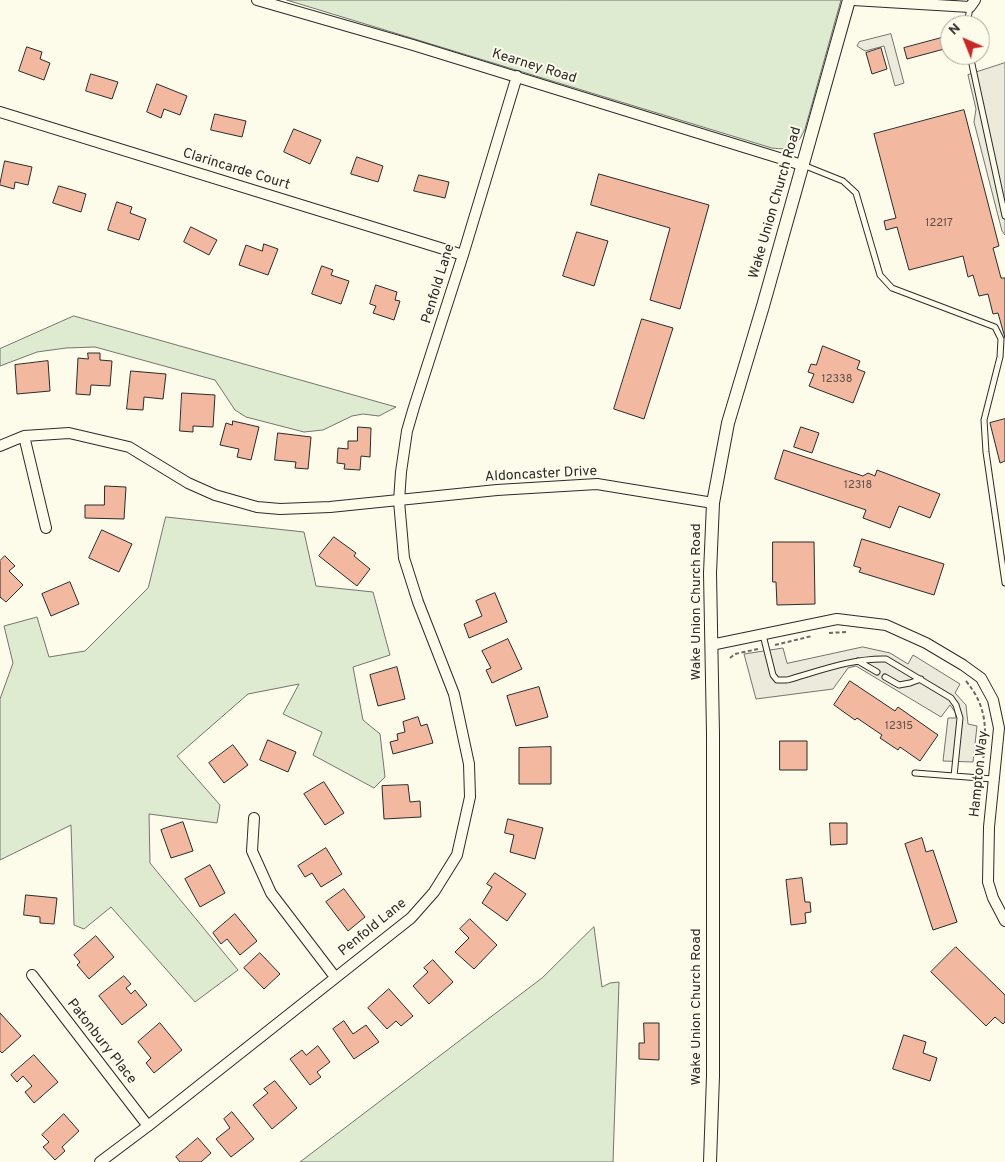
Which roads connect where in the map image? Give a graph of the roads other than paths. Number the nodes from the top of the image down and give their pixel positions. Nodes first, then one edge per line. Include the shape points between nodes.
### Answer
1 (257, 0) edge
2 (849, 0) edge
3 (853, 0) edge
4 (973, 3) edge
5 (972, 65) edge
6 (516, 76) junction
7 (0, 112) edge
8 (802, 165) junction
9 (1005, 216) edge
10 (463, 255) junction
11 (24, 436) junction
12 (0, 446) edge
13 (399, 501) junction
14 (713, 503) junction
15 (46, 528) dead end
16 (1005, 583) edge
17 (763, 635) junction
18 (711, 645) junction
19 (858, 661) junction
20 (877, 672) dead end
21 (885, 677) dead end
22 (921, 679) junction
23 (915, 773) dead end
24 (954, 776) junction
25 (994, 779) junction
26 (254, 818) dead end
27 (1005, 920) edge
28 (32, 975) dead end
29 (335, 977) junction
30 (148, 1126) junction
31 (100, 1162) edge
32 (710, 1162) edge

1 - 6 street, Kearney Road
2 - 8 street, Wake Union Church Road
3 - 4 street
5 - 9 lane
6 - 8 street, Kearney Road
6 - 10 street, Penfold Lane
7 - 10 street, Clarincarde Court
8 - 14 street, Wake Union Church Road via 728,423
8 - 16 lane via 843,181 856,193 880,275 892,288 995,326 1001,339 1000,357 984,420
10 - 13 street, Penfold Lane via 407,431
11 - 12 street
11 - 13 street via 69,433 128,447 215,495 257,508 330,507
11 - 15 street
13 - 14 street, Aldoncaster Drive via 497,490 597,484
13 - 29 street, Penfold Lane via 404,558 454,694 469,764 470,797 457,854 434,892 411,918
14 - 18 street, Wake Union Church Road
17 - 18 street, Hampton Way
17 - 19 lane via 778,680
17 - 25 street, Hampton Way via 837,619 886,625 963,665 981,678 993,700 1000,728
18 - 32 street, Wake Union Church Road via 713,1076
19 - 20 lane
19 - 22 lane via 886,658
21 - 22 lane via 899,685
22 - 24 lane via 951,698 959,711
23 - 24 lane
24 - 25 lane
25 - 27 street, Hampton Way via 988,882
26 - 29 street via 252,851 271,893
28 - 30 street, Patonbury Place
29 - 30 street, Penfold Lane
30 - 31 street, Penfold Lane

